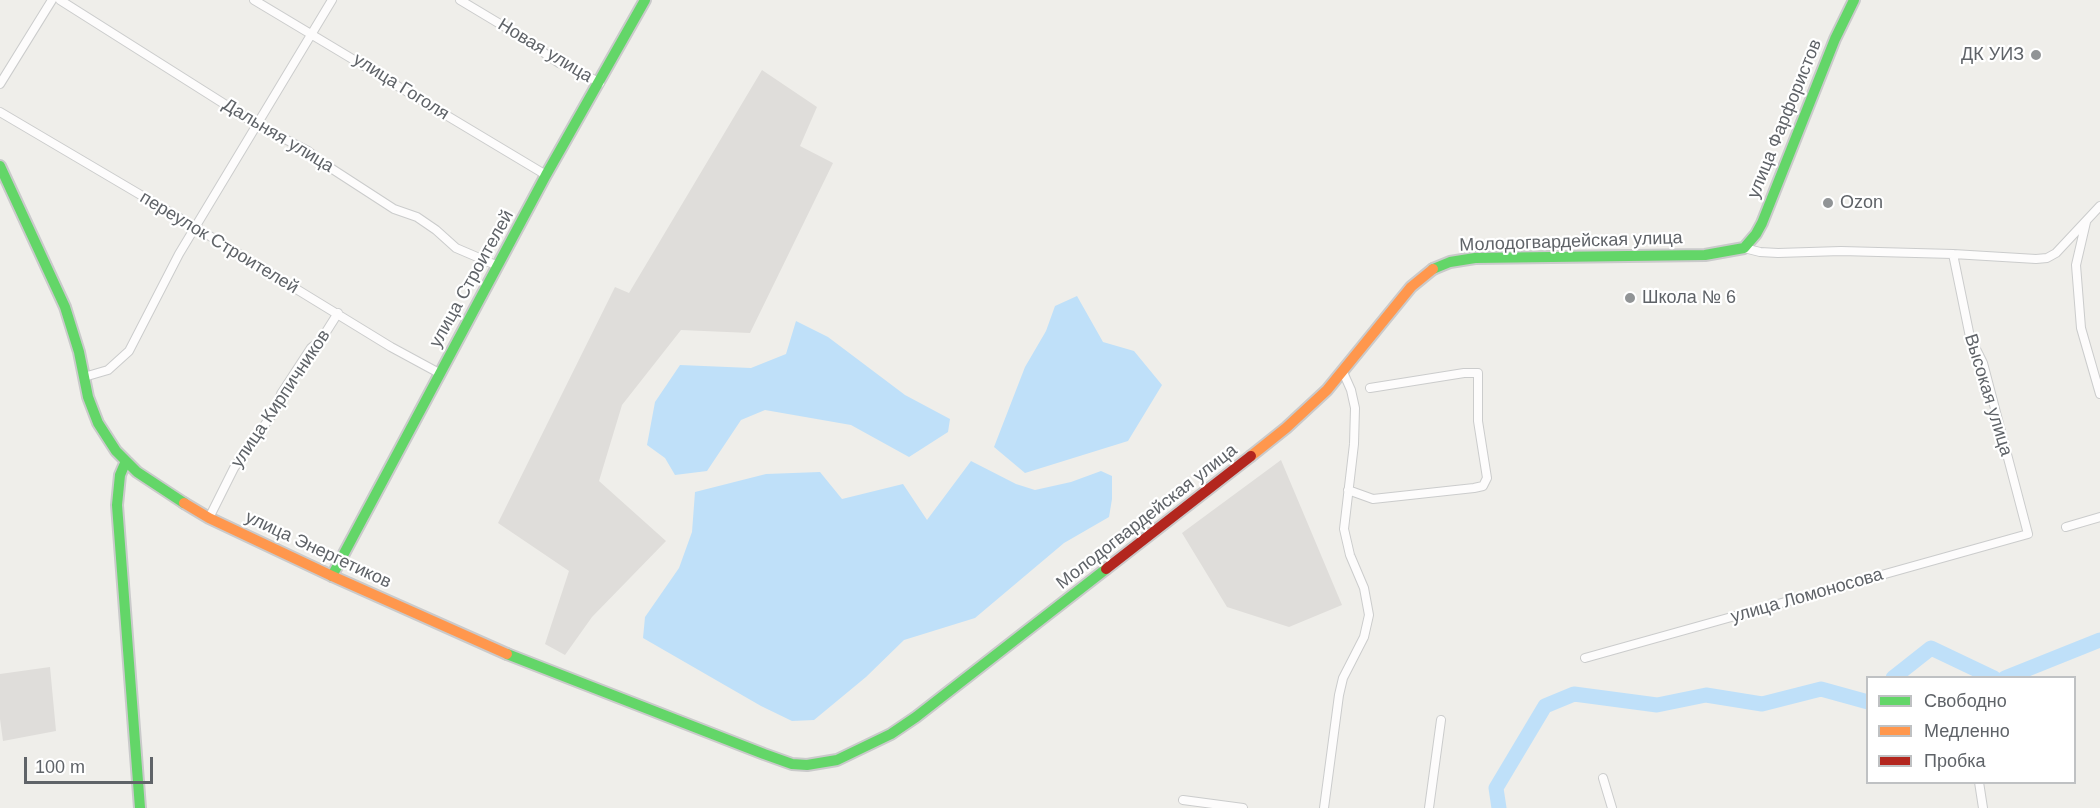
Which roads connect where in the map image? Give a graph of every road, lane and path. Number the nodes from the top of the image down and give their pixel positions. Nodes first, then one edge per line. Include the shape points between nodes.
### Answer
1 (52, 0) edge
2 (60, 0) edge
3 (254, 0) edge
4 (332, 0) edge
5 (460, 0) edge
6 (645, 0) edge
7 (1854, 0) edge
8 (312, 33) junction
9 (600, 83) junction
10 (0, 84) edge
11 (0, 112) edge
12 (256, 124) junction
13 (0, 166) edge
14 (546, 175) junction
15 (2100, 206) edge
16 (2086, 220) junction
17 (195, 227) junction
18 (1744, 249) junction
19 (1953, 254) junction
20 (498, 266) junction
21 (338, 314) junction
22 (1342, 372) junction
23 (439, 374) junction
24 (84, 377) junction
25 (1370, 387) dead end
26 (2100, 394) edge
27 (126, 462) junction
28 (1348, 490) junction
29 (2100, 517) edge
30 (209, 518) junction
31 (2066, 527) dead end
32 (2028, 534) joint
33 (332, 576) junction
34 (1586, 658) dead end
35 (1441, 720) dead end
36 (807, 765) joint
37 (1603, 778) dead end
38 (1979, 784) edge
39 (1183, 800) dead end
40 (140, 808) edge
41 (1243, 808) edge
42 (1324, 808) edge
43 (1428, 808) edge
44 (1612, 808) edge
45 (1983, 808) edge

1 - 10 street
2 - 12 street, Дальняя улица
3 - 8 street, улица Гоголя
4 - 8 street
5 - 9 street, Новая улица via 559,63
6 - 9 street, улица Строителей
7 - 18 street, улица Фарфористов via 1762,223
8 - 12 street
8 - 14 street, улица Гоголя
9 - 14 street, улица Строителей
11 - 17 street, переулок Строителей
12 - 17 street
12 - 20 street, Дальняя улица via 308,151 394,209 417,218 456,248
13 - 24 street, улица Энергетиков via 64,308
14 - 20 street, улица Строителей
15 - 16 street, Молодогвардейская улица
16 - 19 street, Молодогвардейская улица via 2048,258
16 - 26 street via 2076,265 2081,328
17 - 21 street, переулок Строителей
17 - 24 street via 129,351 108,370
18 - 19 street, Молодогвардейская улица via 1778,253
18 - 22 street, Молодогвардейская улица via 1705,255 1475,258 1450,262 1416,282
19 - 32 street, Высокая улица via 1970,337 1983,363
20 - 23 street, улица Строителей
21 - 23 street, переулок Строителей
21 - 30 street, улица Кирпичников via 311,348 281,394 276,409 234,468
22 - 28 street via 1354,408
22 - 36 street, Молодогвардейская улица via 1263,447 929,708 850,755
23 - 33 street, улица Строителей
24 - 27 street, улица Энергетиков via 98,423
25 - 28 street via 1478,373 1478,421 1487,478 1483,486 1474,488 1373,498
27 - 30 street, улица Энергетиков
27 - 40 street via 120,475 117,505
28 - 42 street via 1344,513 1346,543 1364,588 1369,615 1364,637 1343,678 1339,695
29 - 31 street
30 - 33 street, улица Энергетиков
32 - 34 street, улица Ломоносова
33 - 36 street, улица Энергетиков via 499,651 764,754
35 - 43 street
37 - 44 street
38 - 45 street
39 - 41 street

